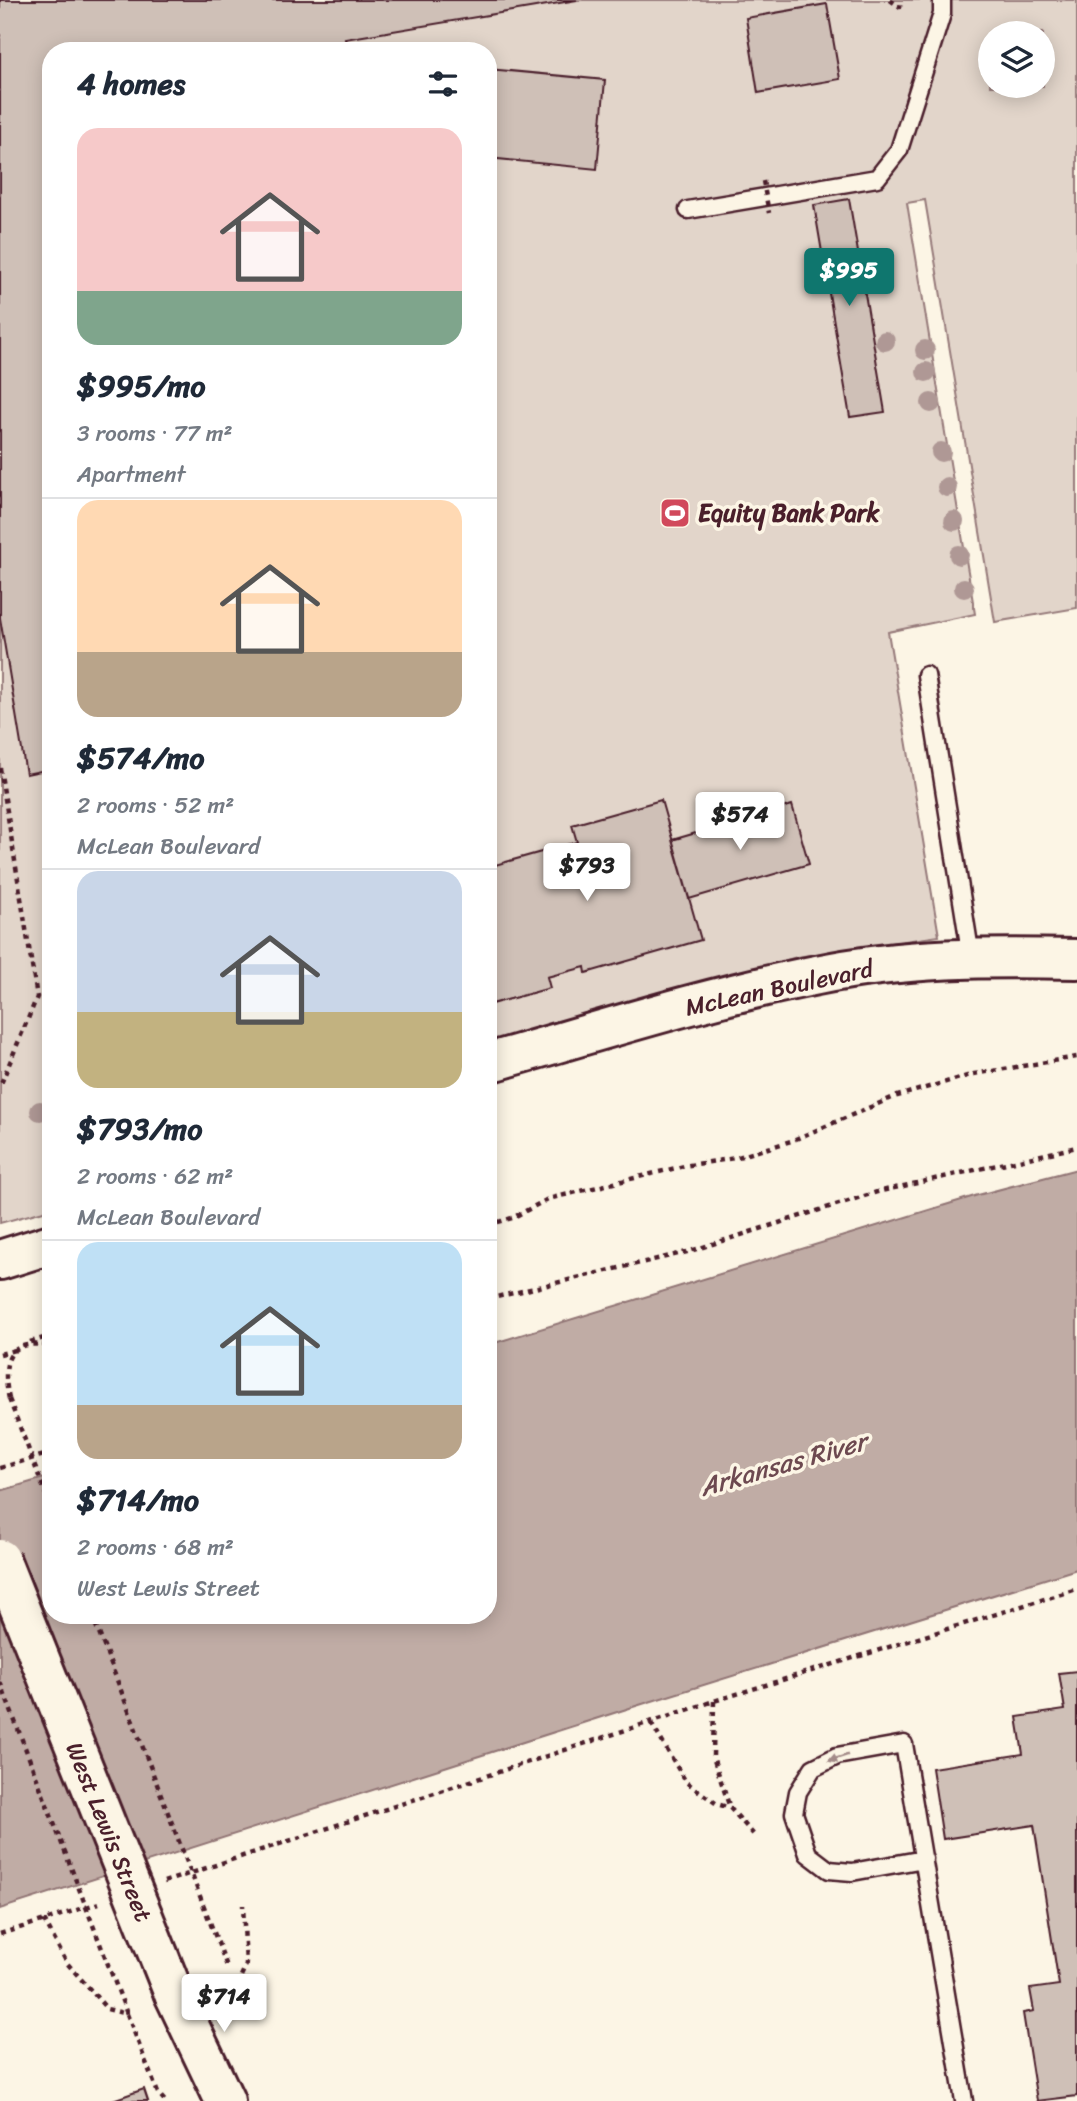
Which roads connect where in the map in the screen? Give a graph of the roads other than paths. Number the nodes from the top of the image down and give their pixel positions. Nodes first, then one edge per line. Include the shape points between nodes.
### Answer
1 (943, 0) edge
2 (688, 210) dead end
3 (926, 676) dead end
4 (971, 957) junction
5 (1077, 959) edge
6 (497, 1060) edge
7 (42, 1247) edge
8 (0, 1260) edge
9 (0, 1559) edge
10 (924, 1859) junction
11 (225, 2101) edge
12 (964, 2101) edge

1 - 2 lane via 900,150 877,178
3 - 4 lane
4 - 5 main road, McLean Boulevard
4 - 6 main road, McLean Boulevard via 819,974
7 - 8 main road
9 - 11 main road, West Lewis Street, bridge via 174,1994
10 -> 10 lane via 905,1744 837,1756 813,1768 798,1792 794,1813 808,1854 829,1870 852,1872
10 - 12 lane

